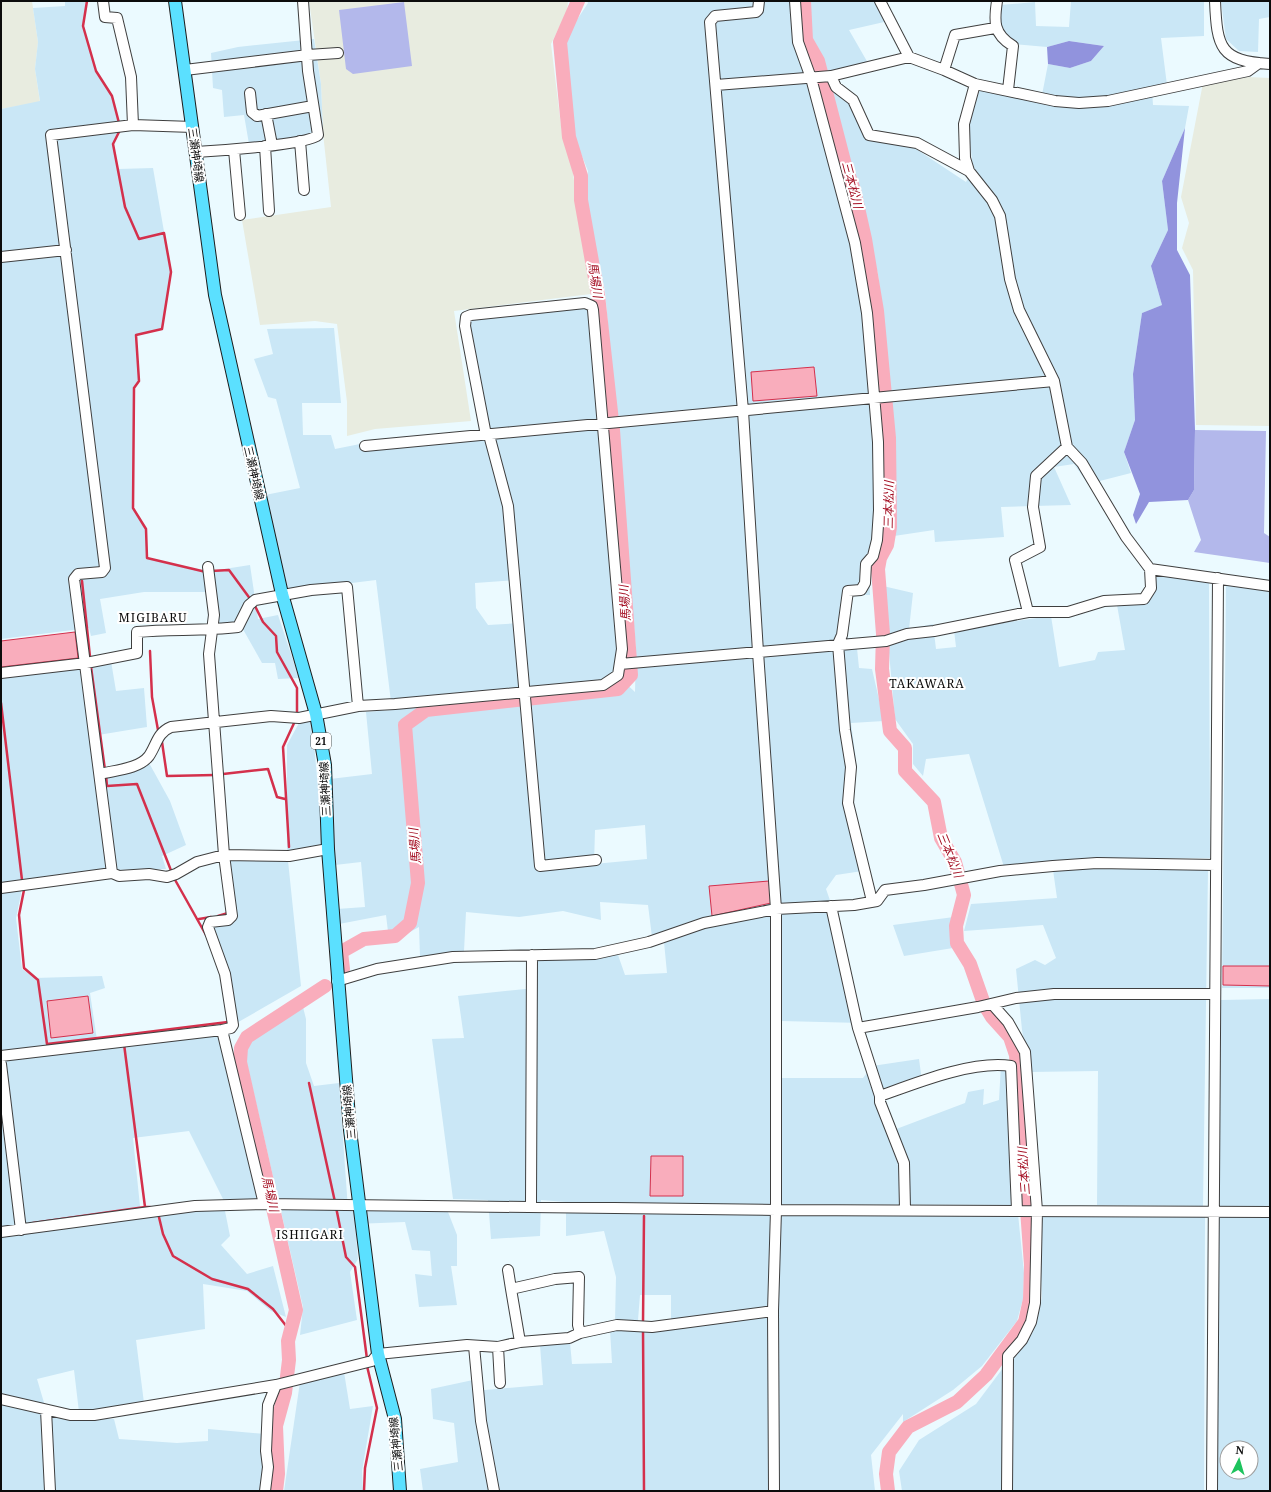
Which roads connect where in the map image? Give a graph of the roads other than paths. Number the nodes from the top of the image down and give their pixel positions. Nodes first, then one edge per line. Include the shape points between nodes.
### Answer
1 (103, 1) edge
2 (175, 1) edge
3 (303, 1) edge
4 (759, 1) edge
5 (795, 1) edge
6 (880, 1) edge
7 (997, 1) edge
8 (1215, 1) edge
9 (996, 28) junction
10 (338, 53) dead end
11 (308, 55) junction
12 (909, 58) junction
13 (1259, 63) junction
14 (1270, 64) edge
15 (185, 70) junction
16 (944, 70) junction
17 (831, 76) junction
18 (810, 78) junction
19 (975, 84) junction
20 (716, 85) junction
21 (1008, 90) junction
22 (250, 93) dead end
23 (313, 106) junction
24 (266, 114) junction
25 (124, 126) junction
26 (193, 128) junction
27 (300, 141) junction
28 (268, 145) junction
29 (234, 150) junction
30 (196, 152) junction
31 (969, 171) junction
32 (304, 190) dead end
33 (269, 211) dead end
34 (240, 215) dead end
35 (66, 250) junction
36 (1, 257) edge
37 (1054, 381) junction
38 (875, 398) junction
39 (743, 411) junction
40 (604, 424) junction
41 (489, 435) junction
42 (365, 446) dead end
43 (1067, 447) junction
44 (208, 567) dead end
45 (1150, 569) junction
46 (1218, 578) junction
47 (1270, 586) edge
48 (282, 594) junction
49 (1028, 612) junction
50 (212, 630) junction
51 (838, 644) junction
52 (758, 652) junction
53 (86, 663) junction
54 (620, 664) junction
55 (1, 673) edge
56 (525, 691) junction
57 (358, 706) junction
58 (316, 714) junction
59 (214, 722) junction
60 (100, 774) junction
61 (328, 849) junction
62 (224, 855) junction
63 (596, 860) dead end
64 (1216, 865) junction
65 (112, 873) junction
66 (1, 888) edge
67 (872, 901) junction
68 (831, 906) junction
69 (776, 909) junction
70 (532, 955) junction
71 (337, 981) junction
72 (1215, 994) junction
73 (992, 1004) junction
74 (858, 1028) junction
75 (222, 1030) junction
76 (1, 1056) edge
77 (1, 1064) edge
78 (880, 1096) junction
79 (264, 1204) junction
80 (359, 1206) junction
81 (531, 1206) junction
82 (905, 1209) junction
83 (776, 1210) junction
84 (1017, 1210) junction
85 (1037, 1211) junction
86 (1213, 1212) junction
87 (1270, 1212) edge
88 (21, 1230) junction
89 (1, 1232) edge
90 (508, 1270) dead end
91 (511, 1288) junction
92 (773, 1311) junction
93 (580, 1333) junction
94 (520, 1342) junction
95 (474, 1346) junction
96 (498, 1347) junction
97 (370, 1359) junction
98 (500, 1383) dead end
99 (276, 1385) junction
100 (1, 1399) edge
101 (46, 1410) junction
102 (50, 1491) edge
103 (265, 1491) edge
104 (400, 1491) edge
105 (494, 1491) edge
106 (774, 1491) edge
107 (1007, 1491) edge
108 (1212, 1491) edge

1 - 25 street via 105,17 117,18 131,77
2 - 15 main road, 三瀬神埼線 / 21
3 - 11 street
4 - 20 street via 756,12 712,18 710,22
5 - 18 street via 798,42
6 - 12 street
7 - 9 street via 994,20
8 - 13 street via 1219,41 1229,54 1241,61
9 - 16 street via 956,35
9 - 21 street via 1012,46
10 - 11 street
11 - 15 street
11 - 23 street
12 - 16 street
12 - 17 street
13 - 14 street
13 - 21 street via 1248,71 1108,101 1073,103
15 - 26 main road, 三瀬神埼線 / 21
16 - 19 street
17 - 18 street
17 - 31 street via 836,87 853,100 869,135 917,143
18 - 20 street
18 - 38 street via 855,243 867,313
19 - 21 street
19 - 31 street via 964,124 965,158
20 - 39 street
22 - 24 street via 254,114
23 - 24 street
23 - 27 street via 318,135
24 - 28 street
25 - 26 street
25 - 35 street via 51,135
26 - 30 main road, 三瀬神埼線 / 21
27 - 28 street
27 - 32 street
28 - 29 street
28 - 33 street
29 - 30 street
29 - 34 street
30 - 48 main road, 三瀬神埼線 / 21 via 215,295
31 - 37 street via 992,200 1000,216 1010,279 1019,310
35 - 36 street
35 - 53 street via 105,568 102,572 78,574 74,579
37 - 38 street
37 - 43 street
38 - 39 street
38 - 51 street via 878,442 877,540 873,556 866,564 865,583 861,590 848,591 842,635
39 - 40 street
39 - 52 street
40 - 41 street
40 - 41 street via 593,310 592,306 585,303 466,317 465,326 485,430
40 - 54 street via 622,649
41 - 42 street
41 - 56 street via 508,506
43 - 45 street via 1082,463 1126,537
43 - 49 street via 1036,476 1033,507 1040,547 1014,560
44 - 50 street via 214,615
45 - 46 street
45 - 49 street via 1151,588 1144,599 1104,601 1068,612
46 - 47 street
46 - 64 street
48 - 50 street via 254,600 238,627
48 - 57 street via 346,587
48 - 58 main road, 三瀬神埼線 / 21
49 - 51 street via 886,640
50 - 53 street via 168,629 137,632 138,653
50 - 59 street via 209,654
51 - 52 street
51 - 67 street via 845,730 852,767 848,803
52 - 54 street
52 - 69 street
53 - 55 street
53 - 60 street
54 - 56 street via 618,675 603,685
56 - 57 street
56 - 63 street via 540,866
57 - 58 street
58 - 59 street via 294,718 271,716
58 - 61 main road, 三瀬神埼線 / 21 via 325,765
59 - 60 street via 171,727 162,731 148,757 137,765
59 - 62 street
60 - 65 street
61 - 62 street via 289,856
61 - 71 main road, 三瀬神埼線 / 21
62 - 65 street via 197,862 173,875 119,876
62 - 75 street via 232,916 228,920 210,922 208,927 225,974 233,1025
64 - 67 street via 1097,863 1006,870 885,890 877,901
64 - 72 street
65 - 66 street
67 - 68 street
68 - 69 street
68 - 74 street
69 - 70 street via 704,923 649,942 595,954
69 - 83 street
70 - 71 street via 453,956 377,969
70 - 81 street
71 - 80 main road, 三瀬神埼線 / 21
72 - 73 street via 1054,994 1016,998
72 - 86 street
73 - 74 street
73 - 85 street via 1008,1022 1025,1052
74 - 78 street
75 - 76 street
75 - 79 street
77 - 88 street
78 - 82 street via 880,1102 904,1163
78 - 84 street via 953,1072 1001,1064 1011,1066
79 - 80 street
79 - 88 street via 195,1206
80 - 81 street
80 - 97 main road, 三瀬神埼線 / 21
81 - 83 street
82 - 83 street
82 - 84 street
83 - 92 street
84 - 85 street
85 - 86 street
85 - 107 street via 1035,1303 1031,1322 1022,1340 1008,1356
86 - 87 street
86 - 108 street
88 - 89 street
90 - 91 street
91 - 93 street via 579,1277
91 - 94 street
92 - 93 street via 652,1327 617,1325
92 - 106 street
93 - 94 street via 569,1338
94 - 96 street
95 - 96 street
95 - 97 street
95 - 105 street via 481,1421
96 - 98 street
97 - 99 street
97 - 104 main road, 三瀬神埼線 / 21 via 395,1419
99 - 101 street via 94,1415 70,1415
99 - 103 street via 268,1405 268,1467
100 - 101 street
101 - 102 street

